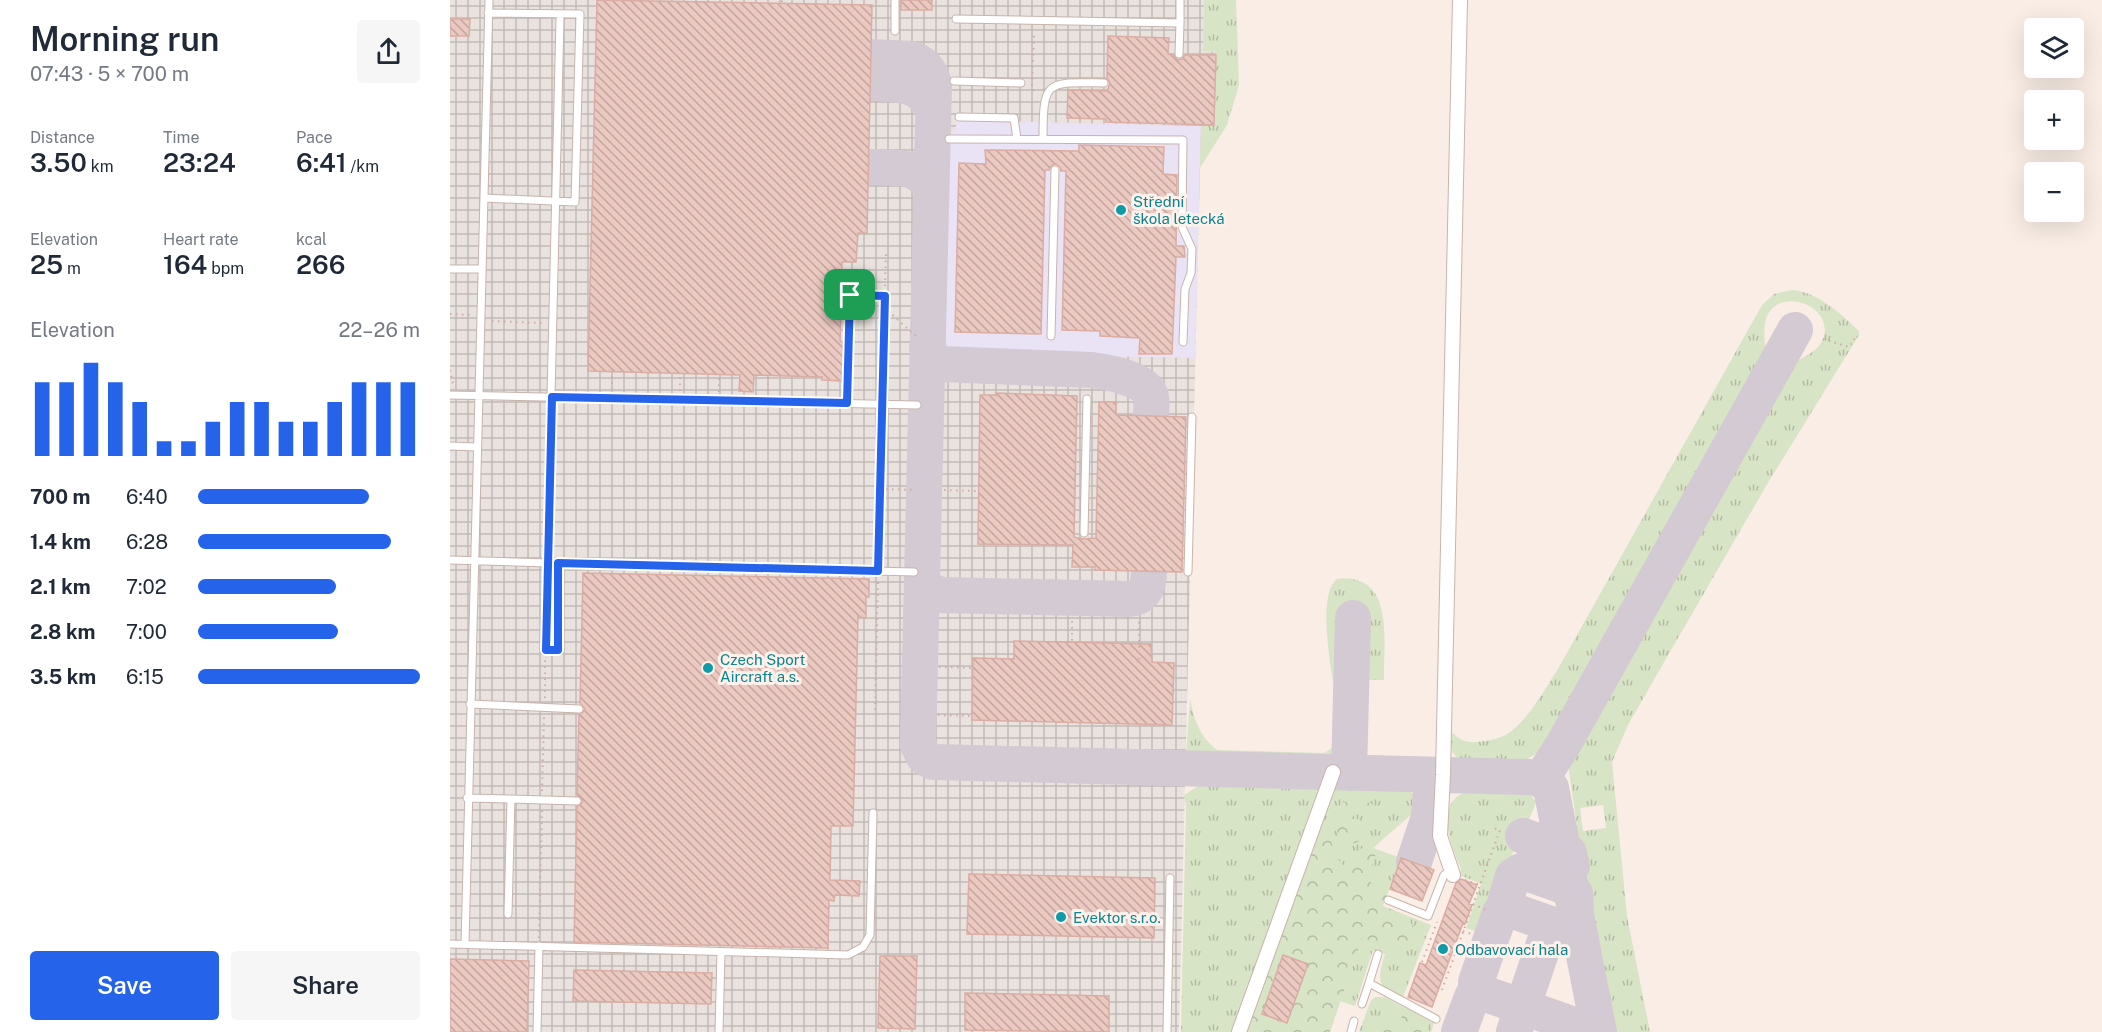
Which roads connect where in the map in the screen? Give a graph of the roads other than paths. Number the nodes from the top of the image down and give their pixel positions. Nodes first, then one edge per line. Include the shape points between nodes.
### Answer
1 (489, 0) edge
2 (895, 0) edge
3 (1180, 0) edge
4 (1460, 0) edge
5 (488, 14) junction
6 (560, 19) dead end
7 (956, 19) dead end
8 (1180, 23) junction
9 (895, 31) dead end
10 (1179, 54) dead end
11 (954, 81) dead end
12 (1021, 83) dead end
13 (1104, 83) dead end
14 (959, 117) dead end
15 (949, 139) dead end
16 (1017, 140) junction
17 (1043, 140) junction
18 (1055, 170) dead end
19 (484, 198) junction
20 (556, 201) junction
21 (450, 269) edge
22 (482, 269) junction
23 (1051, 336) dead end
24 (1183, 342) dead end
25 (453, 395) edge
26 (478, 395) junction
27 (552, 397) junction
28 (1087, 399) dead end
29 (917, 405) dead end
30 (1192, 417) dead end
31 (450, 446) edge
32 (476, 447) junction
33 (1084, 533) dead end
34 (450, 560) edge
35 (473, 561) junction
36 (547, 563) junction
37 (558, 563) junction
38 (914, 572) dead end
39 (1188, 572) dead end
40 (546, 650) road end
41 (470, 704) junction
42 (579, 709) dead end
43 (1333, 772) dead end
44 (467, 798) junction
45 (511, 799) junction
46 (578, 801) dead end
47 (873, 813) dead end
48 (1452, 872) joint
49 (1170, 878) dead end
50 (1388, 900) dead end
51 (508, 914) dead end
52 (450, 944) edge
53 (465, 944) junction
54 (539, 946) junction
55 (721, 952) junction
56 (1378, 954) dead end
57 (1369, 983) junction
58 (1362, 1004) dead end
59 (1436, 1019) dead end
60 (1354, 1021) dead end
61 (537, 1032) edge
62 (719, 1032) edge
63 (1167, 1032) edge
64 (1239, 1032) edge
65 (1351, 1032) edge

1 - 5 lane
2 - 9 lane
3 - 8 lane
4 - 48 street via 1439,828
5 - 19 lane
5 - 20 lane via 580,14 575,202
6 - 20 lane
7 - 8 lane
8 - 10 lane
11 - 12 lane
13 - 17 lane via 1055,85 1043,106
14 - 16 lane via 1014,118
15 - 16 lane
16 - 17 lane
17 - 24 lane via 1183,140 1182,227 1192,249 1191,273 1185,289
18 - 23 lane
19 - 20 lane
19 - 22 lane
20 - 27 lane
21 - 22 lane
22 - 26 lane
25 - 26 lane
26 - 27 lane
26 - 32 lane
27 - 29 lane
27 - 36 lane
28 - 33 lane
30 - 39 lane
31 - 32 lane
32 - 35 lane
34 - 35 lane
35 - 36 lane
35 - 41 lane
36 - 37 lane
37 - 38 lane
37 - 40 lane via 558,650
41 - 42 lane
41 - 44 lane
43 - 64 street
44 - 45 lane
44 - 53 lane
45 - 46 lane
45 - 51 lane
47 - 55 lane via 870,935 863,947 848,955
48 - 50 lane via 1444,875 1428,916
49 - 63 lane
52 - 53 lane
53 - 54 lane
54 - 55 lane
54 - 61 lane
55 - 62 lane
56 - 57 lane
57 - 58 lane
57 - 59 lane
60 - 65 lane

